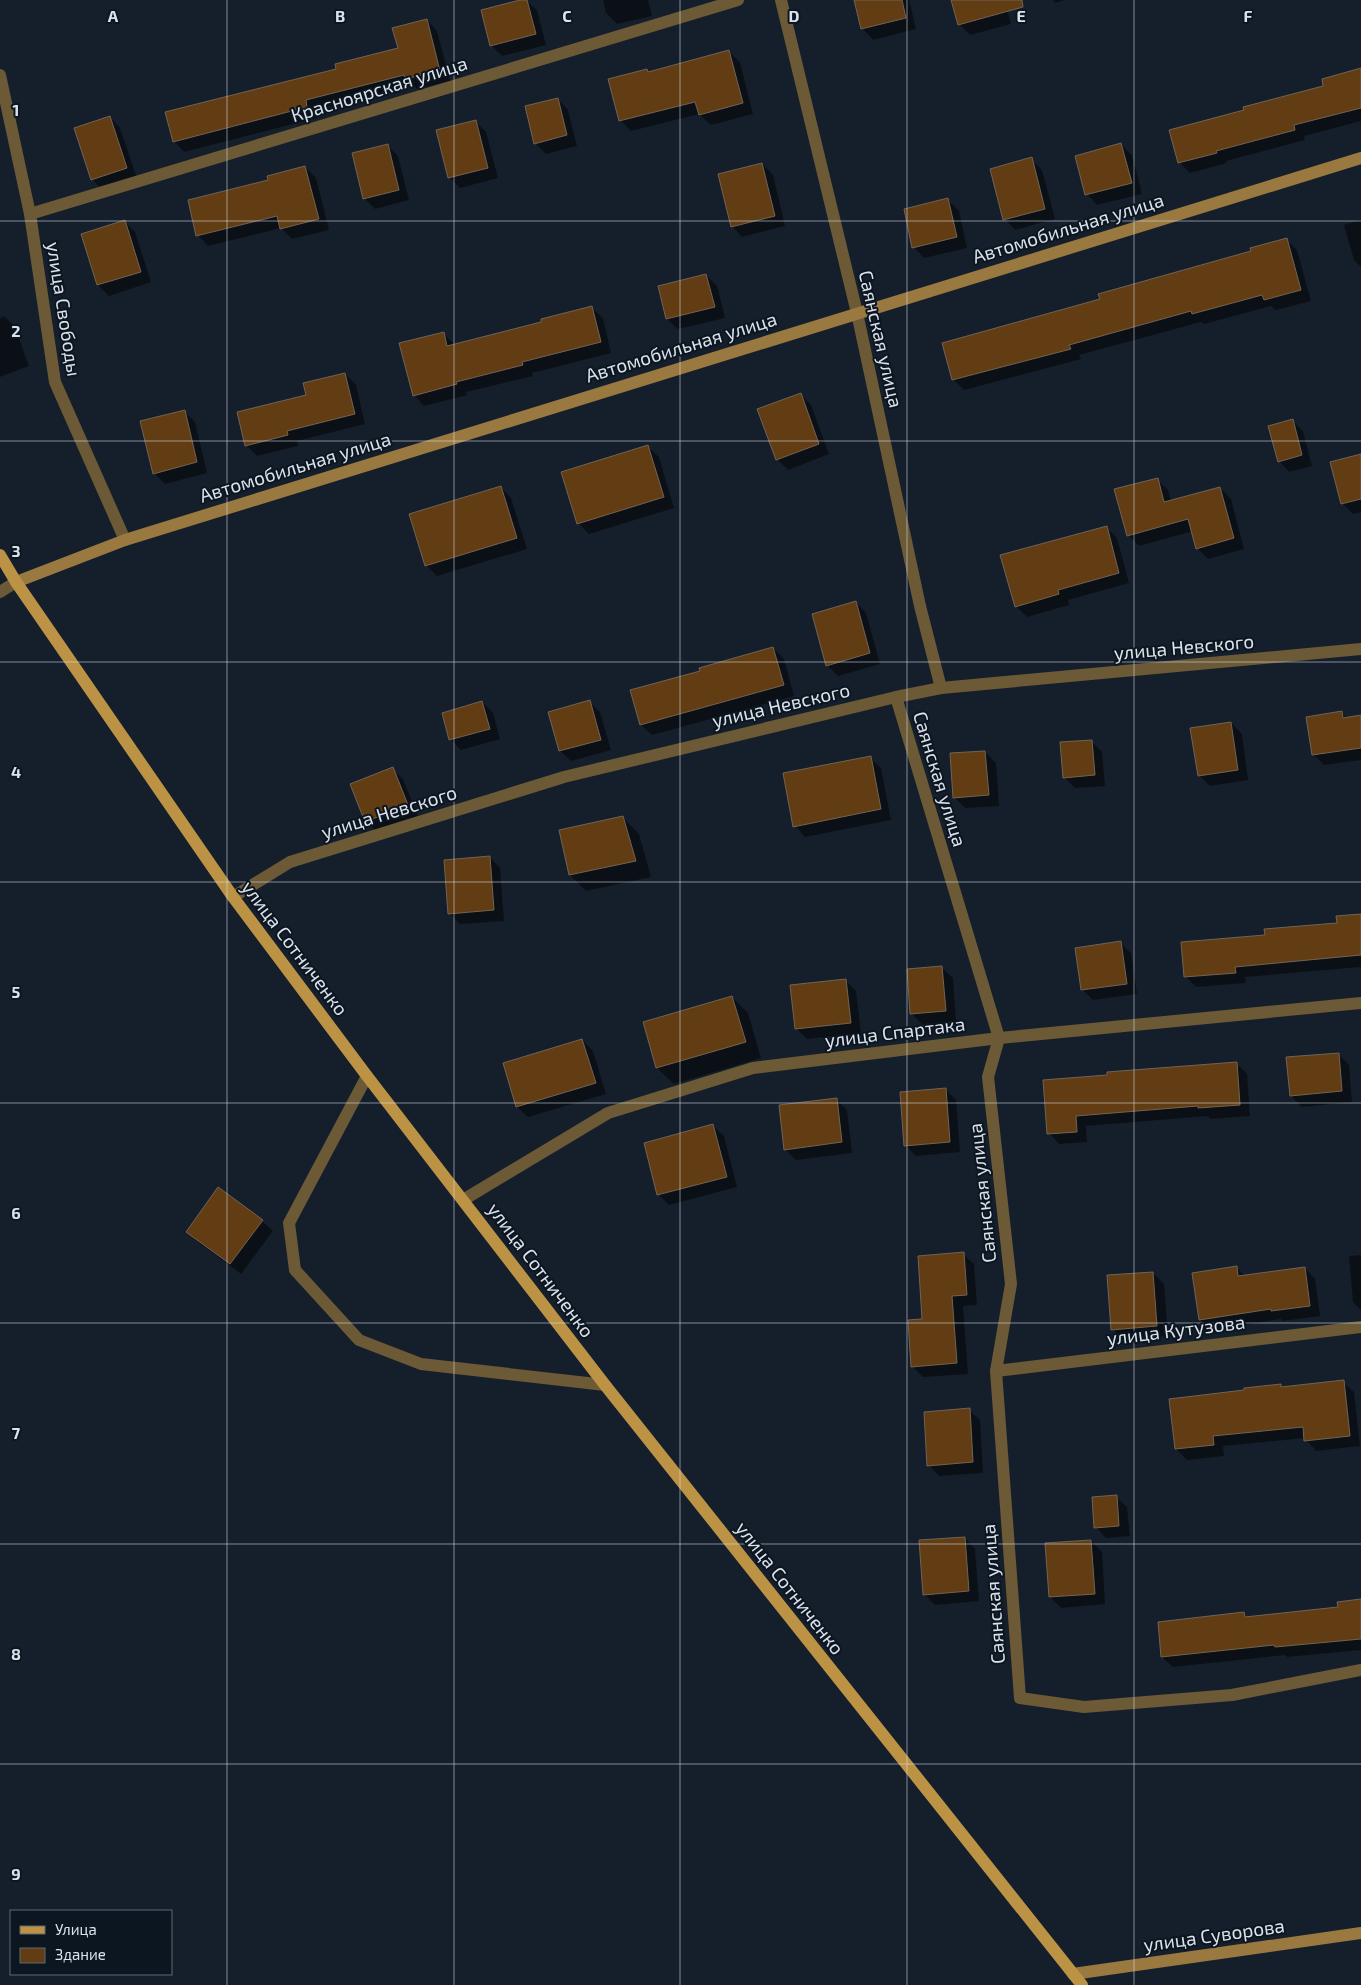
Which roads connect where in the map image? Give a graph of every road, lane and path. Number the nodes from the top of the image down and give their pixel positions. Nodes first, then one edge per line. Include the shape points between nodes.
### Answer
1 (738, 0) edge
2 (781, 0) edge
3 (0, 75) edge
4 (1361, 158) edge
5 (30, 214) junction
6 (857, 313) junction
7 (124, 540) junction
8 (0, 555) edge
9 (16, 582) junction
10 (0, 592) edge
11 (1361, 649) edge
12 (942, 688) junction
13 (896, 697) junction
14 (233, 896) junction
15 (1361, 1004) edge
16 (999, 1038) junction
17 (367, 1076) junction
18 (464, 1200) junction
19 (1361, 1327) edge
20 (996, 1371) junction
21 (605, 1385) junction
22 (1361, 1670) edge
23 (1361, 1932) edge
24 (1073, 1974) junction
25 (1082, 1985) edge

1 - 5 street, Красноярская улица
2 - 6 street, Саянская улица
3 - 5 street, улица Свободы
4 - 6 street, Автомобильная улица
5 - 7 street, улица Свободы via 55,382
6 - 7 street, Автомобильная улица
6 - 12 street, Саянская улица via 920,606
7 - 9 street, Автомобильная улица
8 - 9 main road, улица Сотниченко
9 - 10 street
9 - 14 main road, улица Сотниченко
11 - 12 street, улица Невского
12 - 13 street, улица Невского
13 - 14 street, улица Невского via 564,777 290,862
13 - 16 street, Саянская улица
14 - 17 main road, улица Сотниченко
15 - 16 street, улица Спартака
16 - 18 street, улица Спартака via 754,1068 608,1112
16 - 20 street, Саянская улица via 988,1077 1011,1284
17 - 18 main road, улица Сотниченко
17 - 21 street via 289,1223 295,1270 358,1340 421,1364
18 - 21 main road, улица Сотниченко
19 - 20 street, улица Кутузова
20 - 22 street, Саянская улица via 1020,1698 1084,1707 1232,1695
21 - 24 main road, улица Сотниченко
23 - 24 street, улица Суворова
24 - 25 main road, улица Сотниченко

